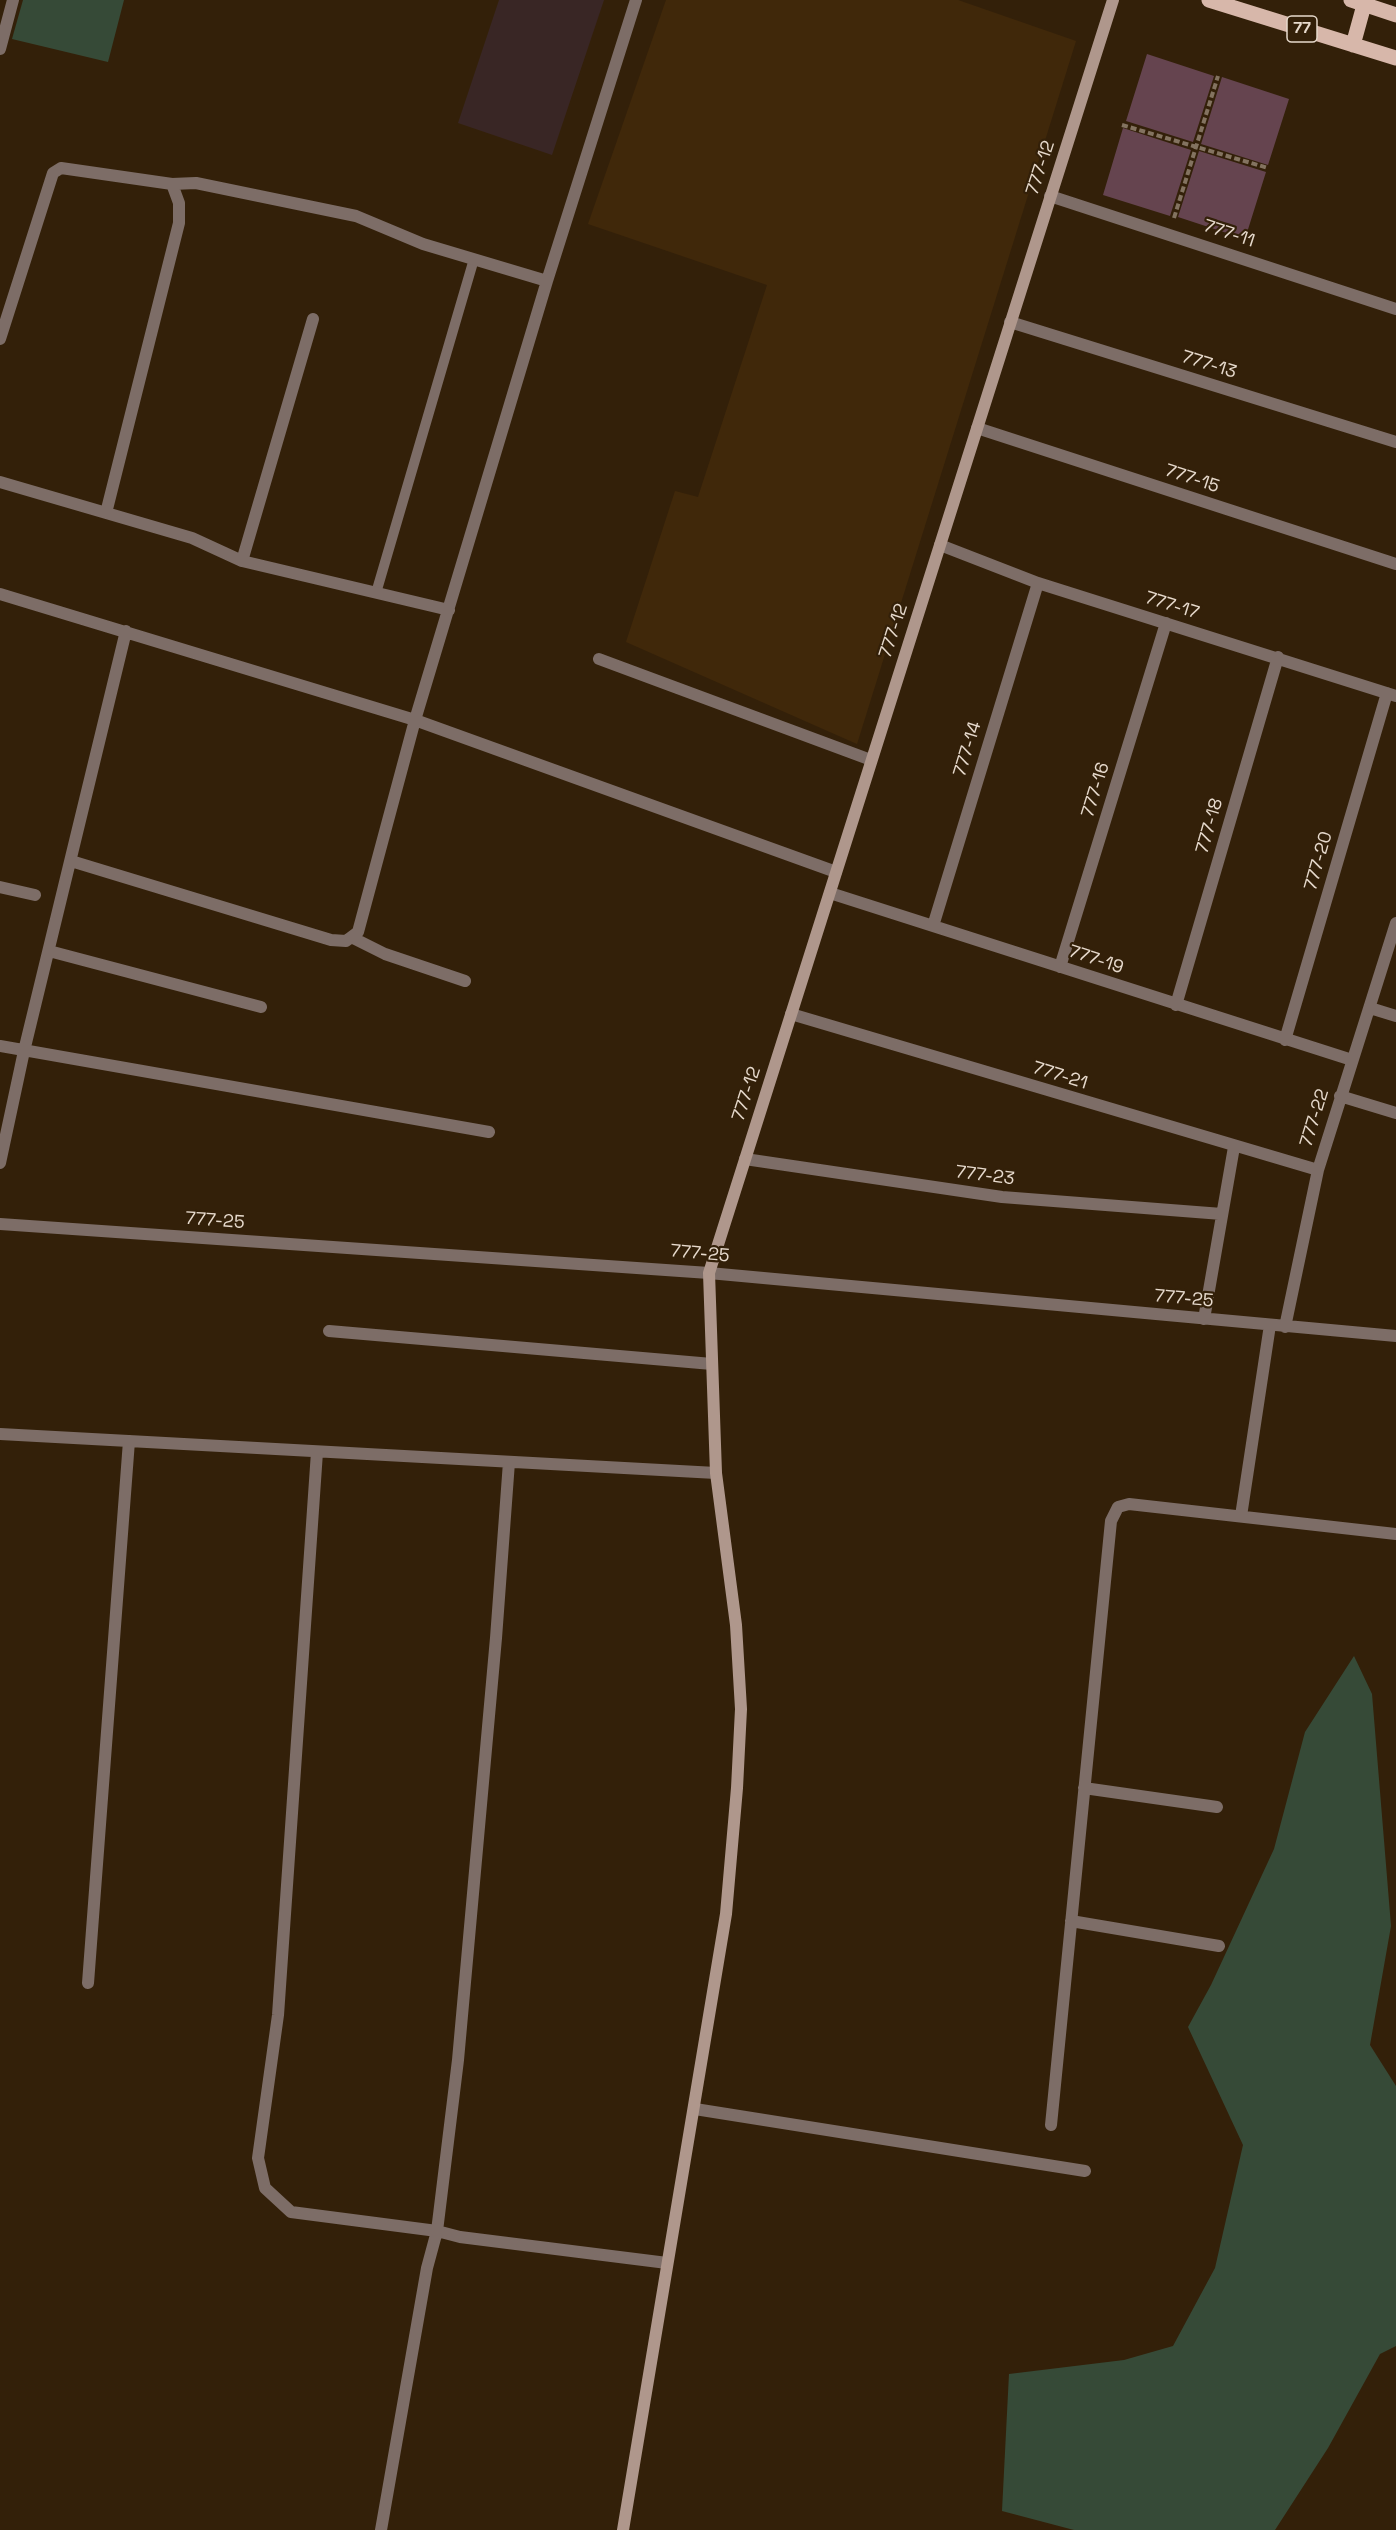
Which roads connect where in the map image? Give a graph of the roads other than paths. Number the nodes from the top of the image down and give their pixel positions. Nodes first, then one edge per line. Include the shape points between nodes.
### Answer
1 (13, 0) edge
2 (636, 0) edge
3 (1113, 0) edge
4 (1209, 0) edge
5 (1358, 2) edge
6 (1396, 15) edge
7 (1353, 45) junction
8 (0, 49) edge
9 (1396, 58) edge
10 (172, 184) junction
11 (1050, 196) junction
12 (474, 259) junction
13 (547, 281) junction
14 (1396, 309) edge
15 (313, 319) dead end
16 (1010, 322) junction
17 (0, 339) edge
18 (977, 428) junction
19 (1396, 442) edge
20 (0, 482) edge
21 (106, 513) junction
22 (940, 545) junction
23 (242, 561) junction
24 (1396, 564) edge
25 (1038, 583) junction
26 (376, 592) junction
27 (0, 594) edge
28 (449, 610) junction
29 (1166, 623) junction
30 (126, 632) junction
31 (1278, 657) junction
32 (599, 659) dead end
33 (1392, 694) edge
34 (415, 720) junction
35 (871, 760) junction
36 (71, 861) junction
37 (836, 872) junction
38 (0, 887) edge
39 (830, 893) junction
40 (35, 895) dead end
41 (1396, 924) edge
42 (933, 926) junction
43 (353, 938) junction
44 (49, 951) junction
45 (1060, 967) junction
46 (465, 981) dead end
47 (1176, 1005) junction
48 (261, 1007) dead end
49 (1370, 1008) junction
50 (791, 1014) junction
51 (1396, 1016) edge
52 (1285, 1040) junction
53 (0, 1046) edge
54 (24, 1051) junction
55 (1352, 1060) junction
56 (1340, 1096) junction
57 (1396, 1113) edge
58 (489, 1131) dead end
59 (1234, 1147) junction
60 (745, 1159) junction
61 (0, 1163) edge
62 (1318, 1170) junction
63 (1222, 1214) junction
64 (0, 1224) edge
65 (709, 1273) junction
66 (1204, 1319) junction
67 (1270, 1325) junction
68 (1285, 1327) junction
69 (329, 1330) dead end
70 (1396, 1336) edge
71 (712, 1364) junction
72 (0, 1434) edge
73 (129, 1442) junction
74 (317, 1452) junction
75 (509, 1462) junction
76 (716, 1473) junction
77 (1241, 1516) junction
78 (1396, 1534) edge
79 (1084, 1788) junction
80 (1217, 1807) dead end
81 (1071, 1921) junction
82 (1219, 1946) dead end
83 (88, 1983) dead end
84 (695, 2109) junction
85 (1051, 2125) dead end
86 (1085, 2171) dead end
87 (437, 2230) junction
88 (667, 2263) junction
89 (381, 2530) edge
90 (623, 2530) edge

1 - 8 street
2 - 13 street
3 - 11 street, 777-12
4 - 7 main road, 77
5 - 6 main road
5 - 7 main road
7 - 9 main road, 77
10 - 12 street via 196,183 356,216 423,244
10 - 17 street via 70,168 54,173
10 - 21 street via 179,203 179,223
11 - 14 street, 777-11
11 - 16 street, 777-12
12 - 13 street
12 - 26 lane
13 - 28 street
15 - 23 street
16 - 18 street, 777-12
16 - 19 street, 777-13
18 - 22 street, 777-12
18 - 24 street, 777-15
20 - 21 street
21 - 23 street via 192,538
22 - 25 street, 777-17
22 - 35 street, 777-12
23 - 26 street
25 - 29 street, 777-17
25 - 42 street, 777-14
26 - 28 street
27 - 30 street
28 - 34 street
29 - 31 street, 777-17
29 - 45 street, 777-16
30 - 34 street
30 - 36 street
31 - 33 street, 777-17
31 - 47 street, 777-18
32 - 35 street
33 - 52 street, 777-20
34 - 37 street
34 - 43 street via 362,922
35 - 37 street, 777-12
36 - 43 street via 331,940
36 - 44 street
37 - 39 street, 777-12
38 - 40 street
39 - 42 street, 777-19
39 - 50 street, 777-12
41 - 49 street, 777-22
42 - 45 street, 777-19
43 - 46 street via 386,954
44 - 48 street
44 - 54 street
45 - 47 street, 777-19
47 - 52 street, 777-19
49 - 51 street
49 - 55 street, 777-22
50 - 59 street, 777-21
50 - 60 street, 777-12
52 - 55 street, 777-19
53 - 54 street
54 - 58 street
54 - 61 street
55 - 56 street, 777-22
56 - 57 street
56 - 62 street, 777-22
59 - 62 street, 777-21
59 - 63 street
60 - 63 street, 777-23 via 1002,1197
60 - 65 street, 777-12
62 - 68 street, 777-22
63 - 66 street
64 - 65 street, 777-25
65 - 66 street, 777-25
65 - 71 street, 777-12
66 - 67 street, 777-25
67 - 68 street, 777-25
67 - 77 street
68 - 70 street, 777-25
69 - 71 street
71 - 76 street, 777-12
72 - 73 street
73 - 74 street
73 - 83 street
74 - 75 street
74 - 87 street via 278,2015 258,2158 265,2188 291,2212
75 - 76 street
75 - 87 street via 464,1991
76 - 84 street, 777-12 via 736,1625 741,1709 726,1914
77 - 78 street
77 - 79 street via 1129,1504 1118,1507 1111,1521
79 - 80 street
79 - 81 street
81 - 82 street
81 - 85 street
84 - 86 street
84 - 88 street, 777-12
87 - 88 street via 460,2237
87 - 89 street
88 - 90 street, 777-12

